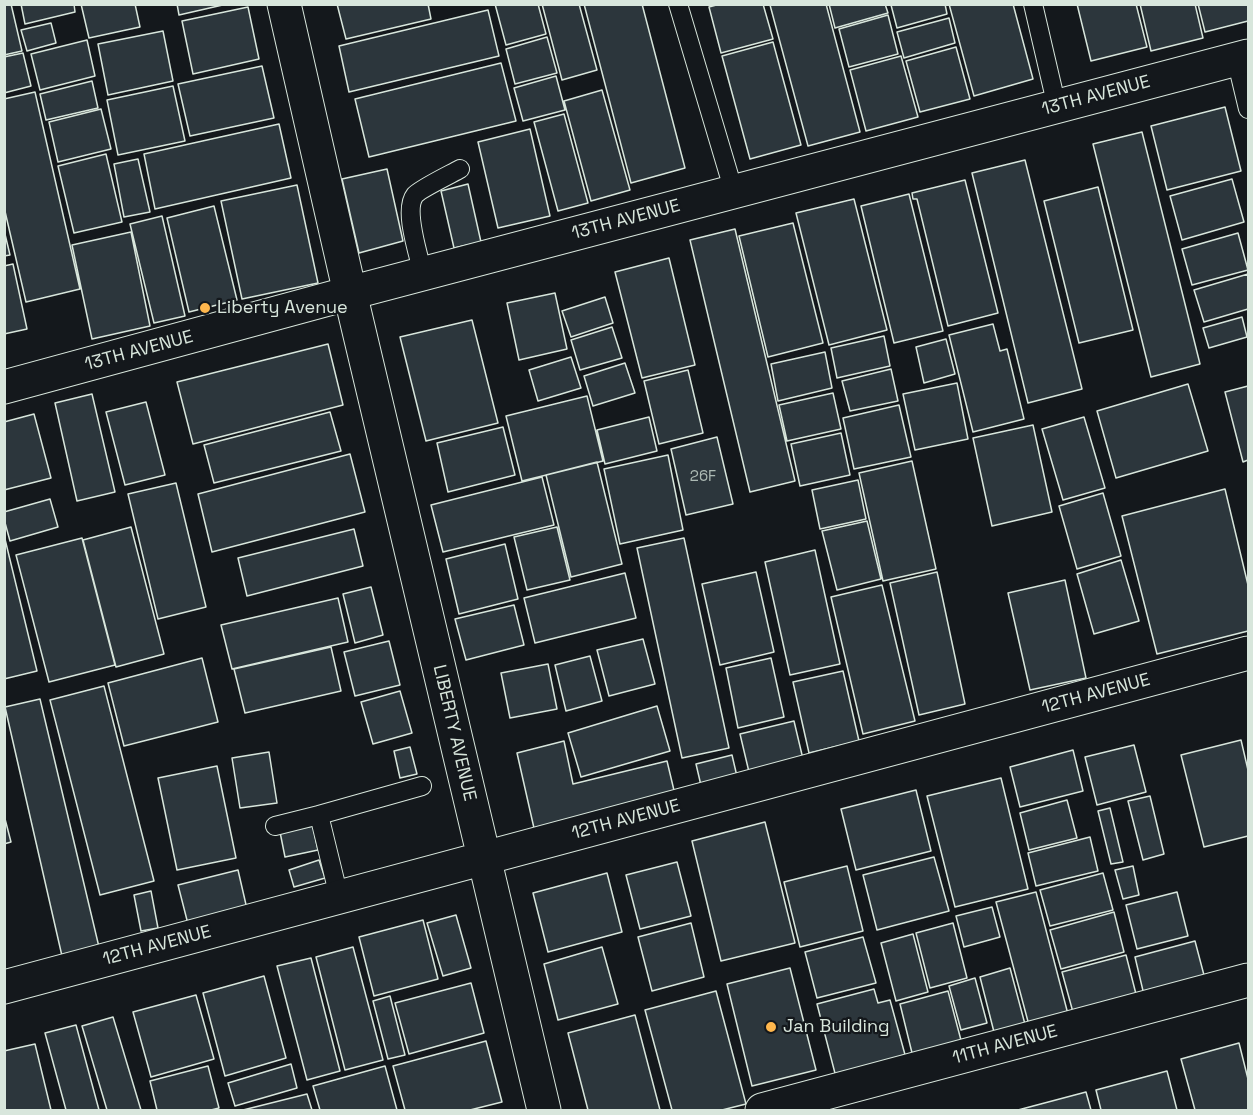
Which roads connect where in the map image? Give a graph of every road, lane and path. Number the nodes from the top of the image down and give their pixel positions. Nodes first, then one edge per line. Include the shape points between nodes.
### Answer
1 (284, 4) edge
2 (678, 4) edge
3 (1033, 4) edge
4 (1242, 58) edge
5 (1057, 107) junction
6 (1248, 109) edge
7 (460, 170) dead end
8 (734, 192) junction
9 (423, 274) junction
10 (350, 293) junction
11 (4, 387) edge
12 (1248, 653) edge
13 (422, 786) dead end
14 (319, 815) junction
15 (275, 826) dead end
16 (484, 858) junction
17 (339, 897) junction
18 (1248, 980) edge
19 (4, 987) edge
20 (544, 1110) edge
21 (762, 1110) edge

1 - 10 street, LIBERTY AVENUE
2 - 8 lane
3 - 5 lane
4 - 5 street, 13TH AVENUE
4 - 6 lane
5 - 8 street, 13TH AVENUE
7 - 9 lane via 416,194 410,204
8 - 9 street, 13TH AVENUE
9 - 10 street, 13TH AVENUE
10 - 11 street, 13TH AVENUE
10 - 16 street, LIBERTY AVENUE
12 - 16 street, 12TH AVENUE
13 - 14 lane
14 - 15 lane
14 - 17 lane
16 - 17 street, 12TH AVENUE
16 - 20 street, LIBERTY AVENUE
17 - 19 street, 12TH AVENUE
18 - 21 street, 11TH AVENUE

